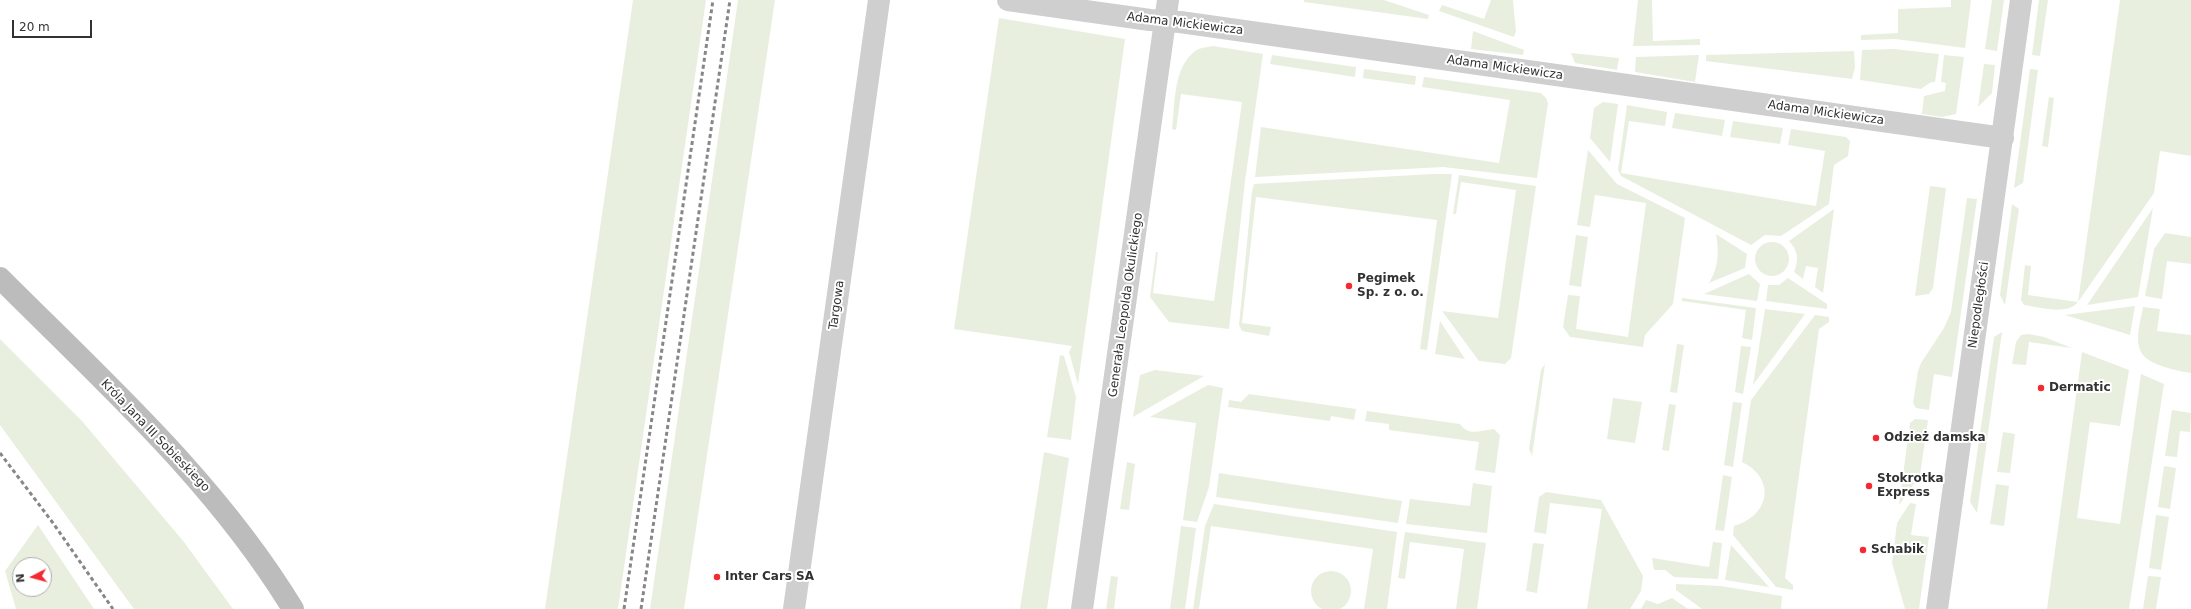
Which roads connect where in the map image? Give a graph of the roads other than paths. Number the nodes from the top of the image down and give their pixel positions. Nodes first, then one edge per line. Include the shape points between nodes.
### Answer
1 (879, 0) edge
2 (1008, 0) edge
3 (2021, 0) edge
4 (1167, 11) edge
5 (2003, 138) junction
6 (0, 278) edge
7 (293, 609) edge
8 (794, 609) edge
9 (1082, 609) edge
10 (1936, 609) edge

1 - 8 street, Targowa
2 - 4 street, Adama Mickiewicza
3 - 5 street, Niepodległości
4 - 5 street, Adama Mickiewicza via 1198,24
4 - 9 street, Generała Leopolda Okulickiego
5 - 10 street, Niepodległości
6 - 7 main road, Króla Jana III Sobieskiego via 206,488 262,560

